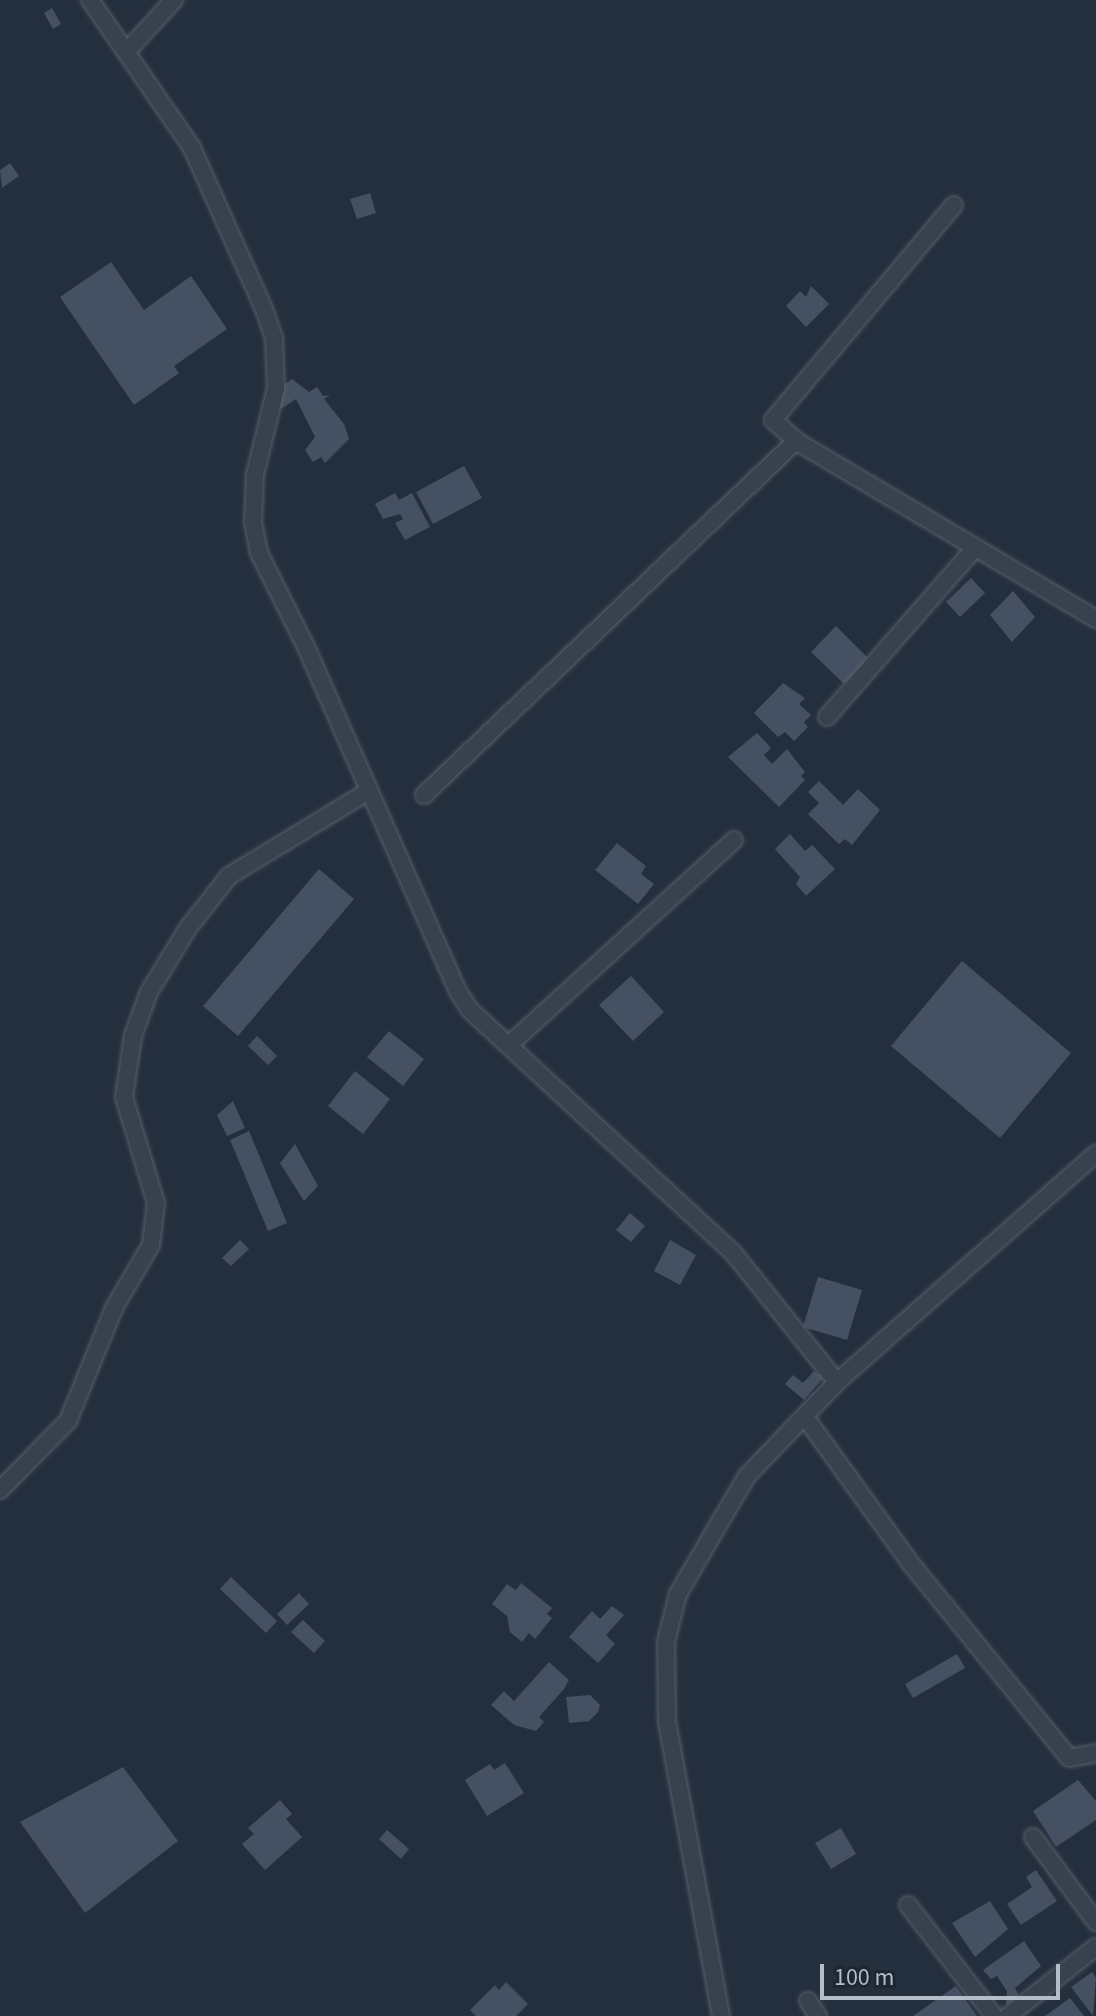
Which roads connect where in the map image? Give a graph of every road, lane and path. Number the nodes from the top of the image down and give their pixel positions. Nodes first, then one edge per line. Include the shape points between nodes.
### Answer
1 (90, 0) edge
2 (174, 0) edge
3 (126, 52) junction
4 (954, 205) dead end
5 (796, 441) junction
6 (975, 548) junction
7 (1096, 619) edge
8 (827, 717) dead end
9 (367, 792) junction
10 (424, 795) dead end
11 (734, 840) dead end
12 (510, 1044) junction
13 (1096, 1154) edge
14 (837, 1382) junction
15 (805, 1417) junction
16 (0, 1490) edge
17 (1096, 1753) edge
18 (1033, 1837) dead end
19 (908, 1905) dead end
20 (1096, 1922) edge
21 (1096, 1947) edge
22 (808, 2001) dead end
23 (721, 2016) edge
24 (818, 2016) edge
25 (994, 2016) edge
26 (1008, 2016) edge

1 - 3 street
2 - 3 street
3 - 9 street via 205,174 274,338 276,388 255,475 253,522 259,553 306,647
4 - 5 street via 774,416 775,424
5 - 6 street
5 - 10 street
6 - 7 street
6 - 8 street
9 - 12 street via 457,990 470,1010
9 - 16 street via 229,876 188,928 149,992 133,1036 124,1097 156,1203 151,1245 114,1308 68,1421
11 - 12 street
12 - 14 street via 734,1254
13 - 14 street
14 - 15 street
15 - 17 street via 911,1564 1069,1758
15 - 23 street via 747,1476 723,1511 678,1594 666,1642 667,1721
18 - 20 street
19 - 25 street
21 - 26 street
22 - 24 street

